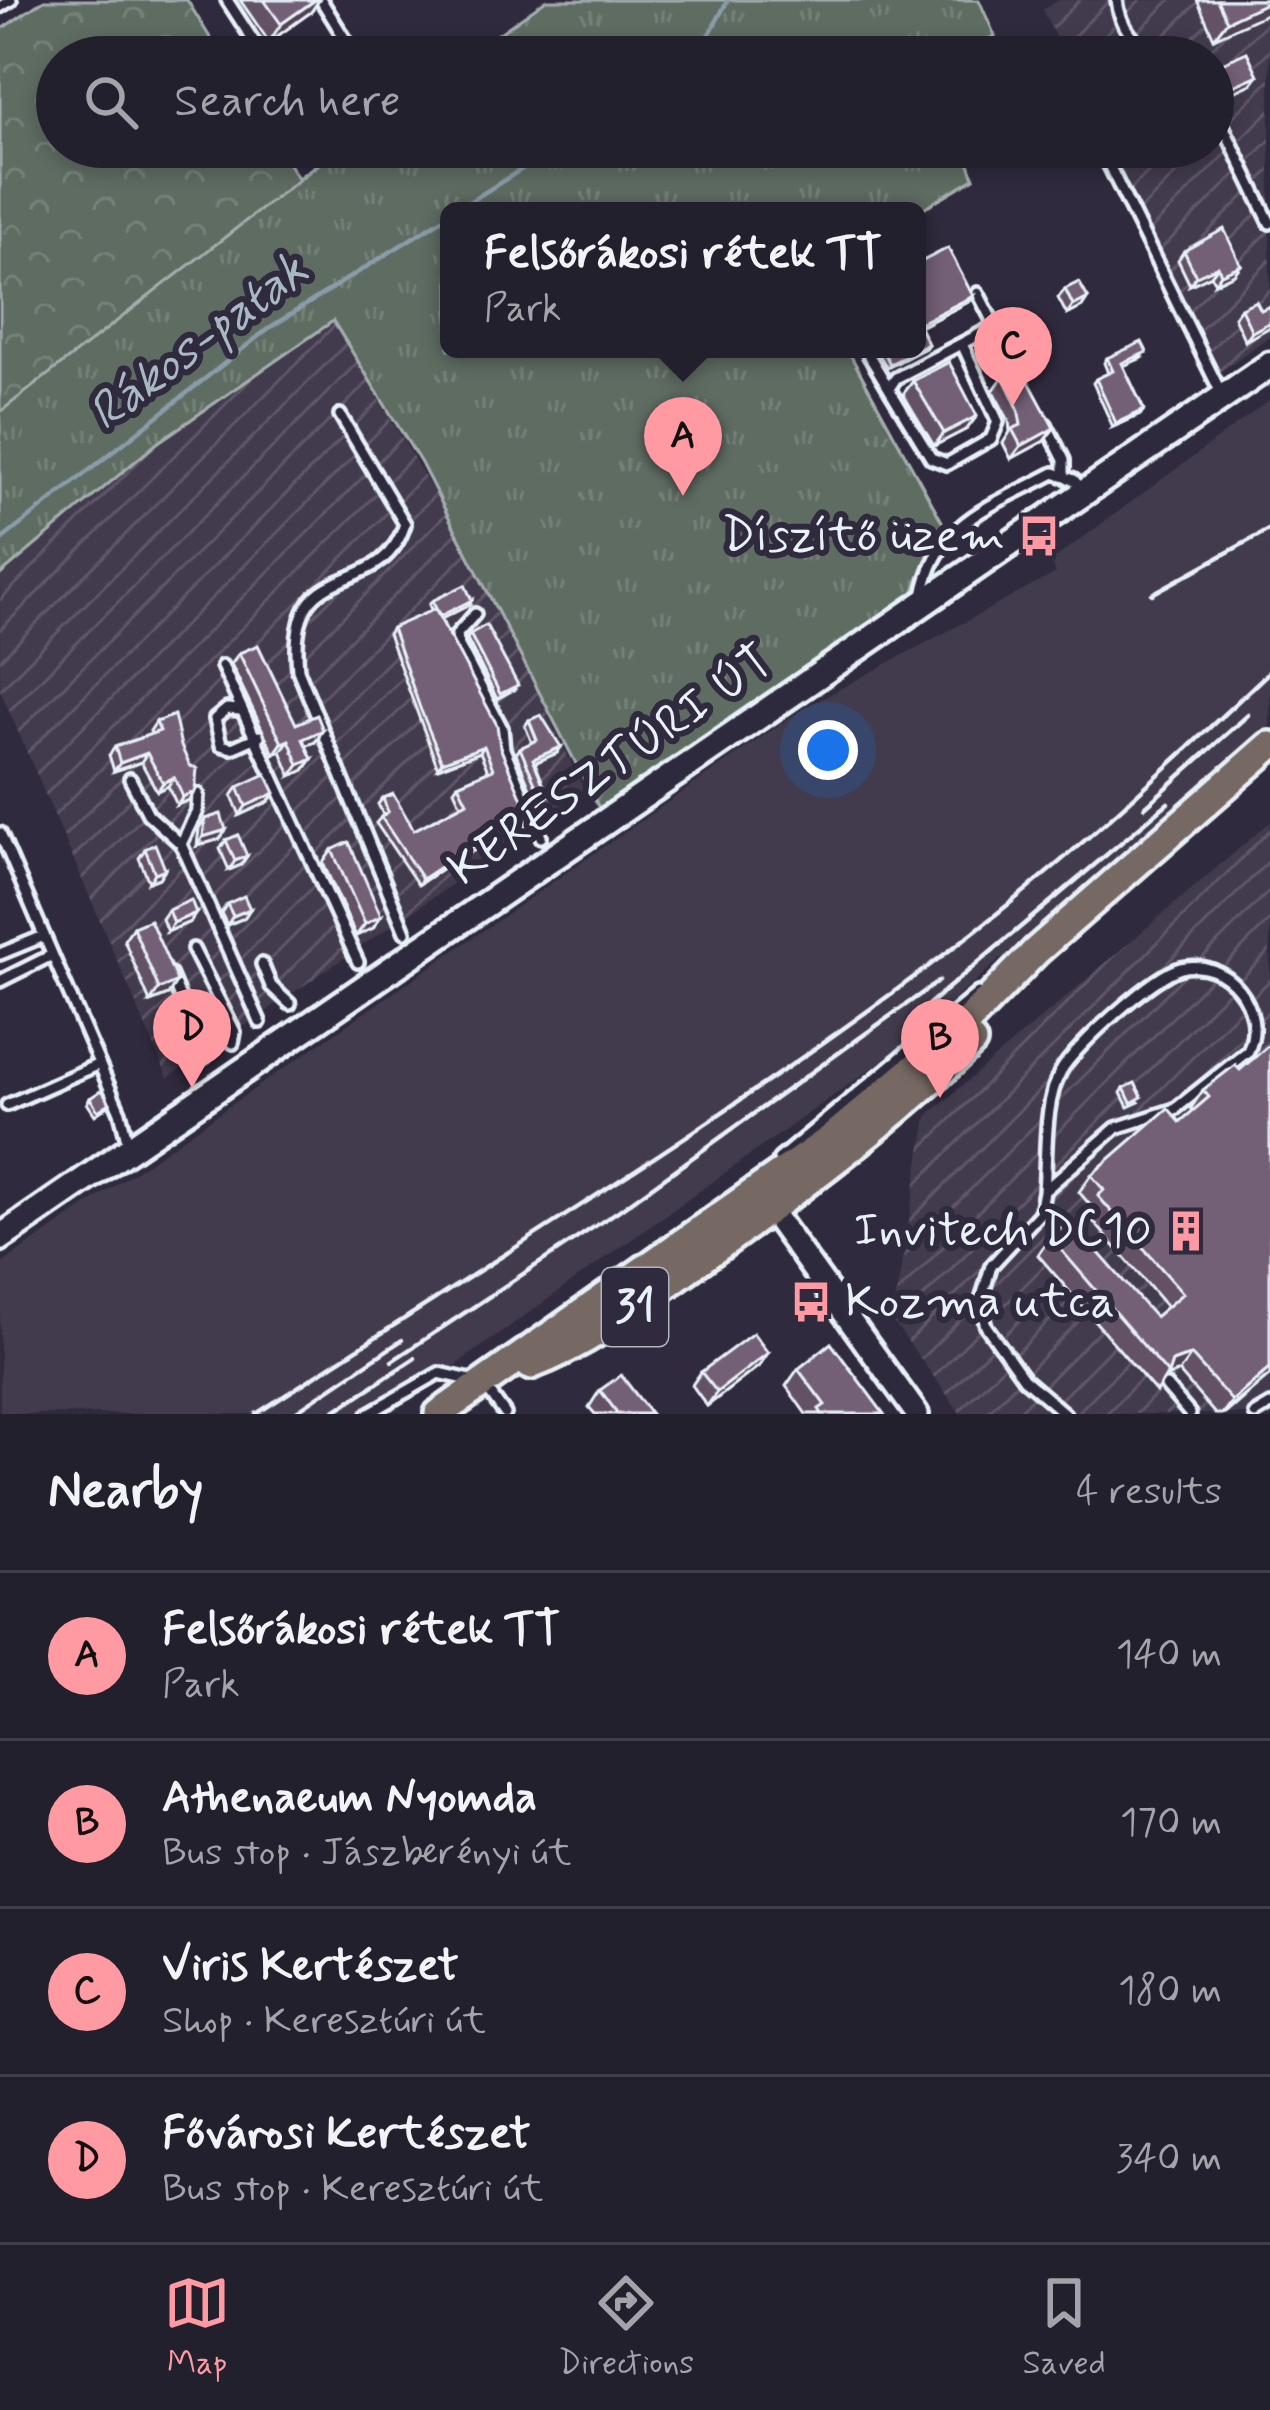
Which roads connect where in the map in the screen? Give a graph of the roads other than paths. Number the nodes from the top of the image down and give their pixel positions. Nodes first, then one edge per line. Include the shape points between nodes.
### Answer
1 (10, 0) edge
2 (227, 0) edge
3 (321, 0) edge
4 (1117, 0) edge
5 (0, 8) edge
6 (250, 36) edge
7 (343, 36) edge
8 (1130, 36) edge
9 (1234, 149) edge
10 (1110, 168) edge
11 (1270, 224) edge
12 (978, 293) edge
13 (995, 326) junction
14 (962, 344) junction
15 (872, 358) edge
16 (1270, 365) edge
17 (890, 387) junction
18 (1028, 389) edge
19 (1223, 397) junction
20 (1038, 410) edge
21 (340, 416) dead end
22 (1064, 475) junction
23 (1084, 493) junction
24 (922, 602) junction
25 (476, 614) dead end
26 (222, 666) dead end
27 (240, 710) junction
28 (259, 736) junction
29 (1270, 746) edge
30 (130, 779) dead end
31 (199, 794) edge
32 (0, 833) edge
33 (541, 837) dead end
34 (181, 844) junction
35 (1075, 916) junction
36 (405, 932) dead end
37 (44, 936) junction
38 (193, 949) dead end
39 (1036, 951) junction
40 (0, 954) edge
41 (52, 955) junction
42 (358, 962) dead end
43 (164, 963) edge
44 (262, 964) dead end
45 (0, 981) edge
46 (290, 1004) dead end
47 (260, 1022) dead end
48 (1253, 1040) junction
49 (1268, 1041) edge
50 (233, 1043) dead end
51 (205, 1058) dead end
52 (99, 1064) junction
53 (8, 1105) dead end
54 (130, 1150) junction
55 (1044, 1192) junction
56 (765, 1202) junction
57 (0, 1238) edge
58 (650, 1271) junction
59 (485, 1382) junction
60 (1166, 1386) edge
61 (1270, 1406) edge
62 (368, 1414) edge
63 (439, 1414) edge
64 (506, 1414) edge
65 (917, 1414) edge
66 (1065, 1414) edge
67 (1190, 1414) edge
68 (1256, 1414) edge

1 - 5 lane
2 - 6 lane
3 - 7 lane
4 - 8 lane
9 - 11 lane
10 - 19 lane
12 - 13 lane
13 - 14 lane
13 - 18 lane
14 - 17 lane
14 - 17 lane via 996,410 991,439 938,463
15 - 17 lane
16 - 19 main road, KERESZTÚRI ÚT
19 - 23 main road, KERESZTÚRI ÚT
20 - 22 lane
21 - 36 lane via 405,524 397,549 382,562 309,599 295,633 298,670
22 - 23 lane
22 - 24 lane via 1054,473 954,527 931,560
23 - 24 main road, KERESZTÚRI ÚT
24 - 54 main road, KERESZTÚRI ÚT
25 - 33 lane via 457,634 458,644 502,728
26 - 27 lane
27 - 28 lane
27 - 28 lane via 215,719 221,745
28 - 42 lane
29 - 35 main road, 31
30 - 34 lane via 148,814
31 - 34 lane
32 - 37 lane
34 - 47 lane
35 - 39 main road, 31
35 - 56 main road, 31 via 977,1038 843,1156
37 - 40 lane
37 - 41 lane
38 - 50 lane via 235,1032
39 - 56 main road, 31
39 - 58 lane via 679,1238
41 - 45 lane
41 - 52 lane
43 - 51 lane
44 - 46 lane
48 - 49 lane
48 - 55 lane via 1175,1109 1116,1128
48 - 55 lane via 1248,1000 1221,975 1190,967 1154,982 1058,1077
52 - 53 lane
52 - 54 lane
54 - 57 main road, KERESZTÚRI ÚT
55 - 66 lane via 1040,1213 997,1255 980,1304 1024,1379
56 - 58 main road, 31
56 - 59 main road, 31 via 589,1339
56 - 65 street
58 - 59 main road, 31
59 - 62 lane via 429,1375
59 - 63 main road, 31
59 - 64 lane
60 - 67 lane
61 - 68 lane

